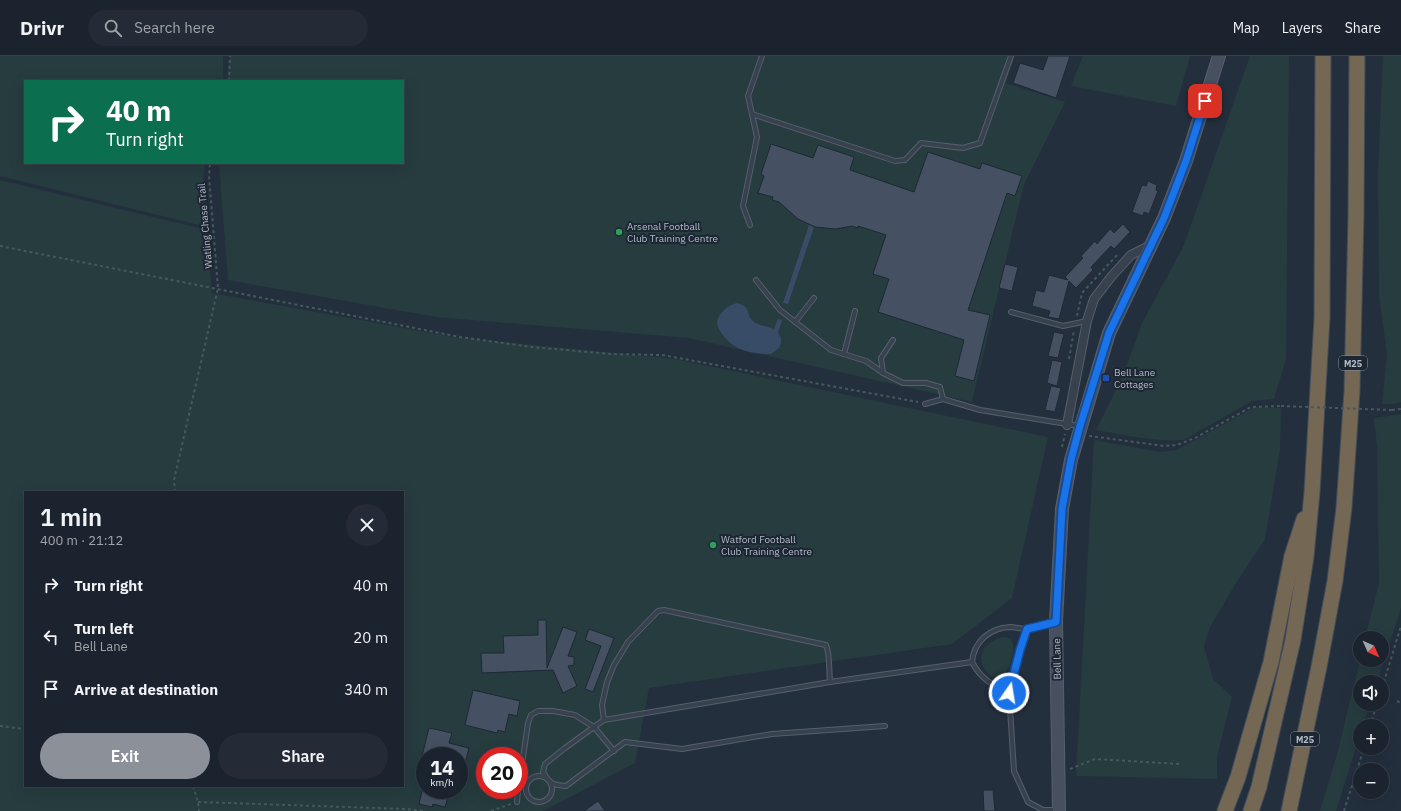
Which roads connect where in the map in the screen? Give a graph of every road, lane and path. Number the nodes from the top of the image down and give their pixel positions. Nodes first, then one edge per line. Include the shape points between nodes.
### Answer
1 (230, 56) edge
2 (762, 56) edge
3 (1011, 56) edge
4 (1219, 56) edge
5 (1323, 56) edge
6 (1357, 56) edge
7 (229, 80) edge
8 (752, 114) junction
9 (210, 164) edge
10 (750, 225) dead end
11 (1151, 245) junction
12 (0, 246) edge
13 (756, 280) dead end
14 (218, 288) junction
15 (814, 298) dead end
16 (855, 311) dead end
17 (1011, 312) dead end
18 (1087, 321) junction
19 (795, 322) junction
20 (892, 340) dead end
21 (844, 354) junction
22 (883, 373) junction
23 (943, 399) junction
24 (925, 404) joint
25 (1401, 409) edge
26 (1067, 425) junction
27 (1080, 426) junction
28 (1090, 436) dead end
29 (1061, 451) dead end
30 (175, 491) edge
31 (1312, 492) junction
32 (1056, 622) junction
33 (1401, 626) edge
34 (1027, 629) junction
35 (972, 662) junction
36 (1386, 675) edge
37 (830, 682) junction
38 (1009, 693) junction
39 (1398, 701) dead end
40 (1401, 703) edge
41 (604, 720) junction
42 (0, 726) edge
43 (594, 726) junction
44 (885, 726) dead end
45 (24, 729) edge
46 (525, 747) edge
47 (614, 751) junction
48 (1362, 755) edge
49 (1179, 764) dead end
50 (1058, 774) junction
51 (549, 782) junction
52 (193, 787) edge
53 (516, 799) edge
54 (198, 802) junction
55 (516, 802) dead end
56 (199, 811) edge
57 (426, 811) edge
58 (1059, 811) edge
59 (1225, 811) edge
60 (1251, 811) edge
61 (1290, 811) edge
62 (1344, 811) edge

1 - 7 path
2 - 8 lane via 748,96
3 - 8 lane via 980,143 963,148 921,143 905,160 895,161
4 - 11 main road, Bell Lane via 1186,161
5 - 31 highway via 1322,318
6 - 61 highway, M25 via 1352,391 1344,508 1335,581
8 - 10 lane via 757,137 743,206
9 - 14 path, Watling Chase Trail
11 - 18 street via 1131,255 1111,277 1094,298
11 - 27 main road, Bell Lane via 1109,333
12 - 14 path
13 - 19 lane via 780,310
14 - 24 path via 460,337 610,354 662,355
14 - 30 path, Watling Chase Trail via 174,480
15 - 19 lane
16 - 21 lane
17 - 18 lane via 1063,326
18 - 26 street
19 - 21 lane via 831,350
20 - 22 lane via 881,358
21 - 22 lane via 866,361
22 - 23 lane via 903,383 926,383 940,387
23 - 24 lane
23 - 26 lane via 980,410
25 - 28 path, bridge via 1251,407 1195,438 1164,446
26 - 27 lane
26 - 29 path
27 - 32 main road, Bell Lane via 1062,509
31 - 59 highway via 1292,556 1271,662 1238,777
31 - 60 highway via 1306,557 1293,640 1259,787
32 - 34 lane
32 - 50 main road, Bell Lane
33 - 36 path
34 - 35 lane via 998,628 990,632 976,646 972,653
34 - 38 lane
35 - 37 lane
35 - 38 lane via 977,672 993,686
37 - 41 lane
37 - 41 lane via 826,645 664,610 658,611 634,634 614,665 602,705
38 - 58 lane via 1014,771 1028,802 1043,810
39 - 40 path
41 - 43 lane
42 - 45 path
43 - 46 lane via 575,715 538,710 531,715 528,723
43 - 47 lane
43 - 51 lane via 545,764 543,772
44 - 47 lane via 772,734 682,749 625,742
47 - 51 lane via 566,786 556,786
48 - 62 path
49 - 50 path via 1095,759
50 - 58 main road, Bell Lane
51 - 51 lane via 550,794 545,800 534,801 528,796 526,787 530,780 542,777
52 - 54 path
53 - 55 lane
54 - 56 path
54 - 57 path

